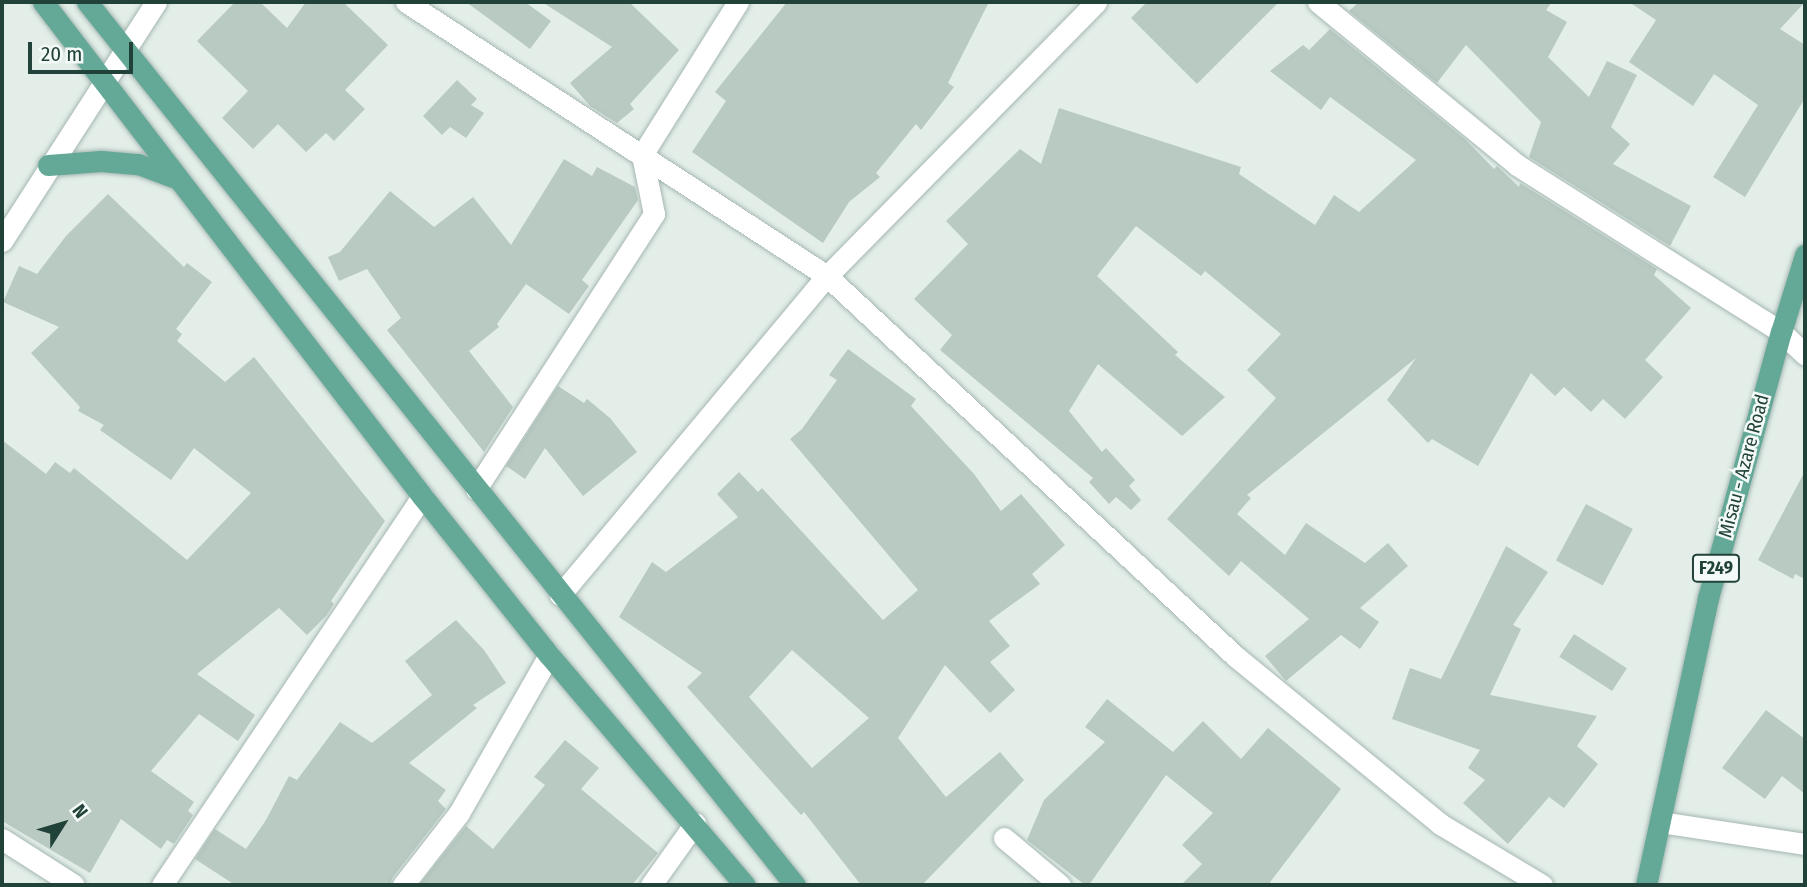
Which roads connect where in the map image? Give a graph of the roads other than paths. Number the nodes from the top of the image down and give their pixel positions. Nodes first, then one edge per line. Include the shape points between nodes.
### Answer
1 (43, 2) edge
2 (87, 2) edge
3 (156, 2) edge
4 (406, 2) edge
5 (738, 2) edge
6 (1096, 2) edge
7 (1318, 2) edge
8 (125, 51) junction
9 (103, 82) junction
10 (642, 155) junction
11 (48, 165) junction
12 (176, 178) junction
13 (2, 241) edge
14 (1805, 255) edge
15 (827, 276) junction
16 (1781, 332) junction
17 (1805, 354) edge
18 (476, 489) junction
19 (422, 496) junction
20 (560, 595) junction
21 (549, 655) junction
22 (1660, 822) junction
23 (695, 823) junction
24 (1004, 838) dead end
25 (2, 839) edge
26 (1805, 844) edge
27 (74, 885) edge
28 (162, 885) edge
29 (403, 885) edge
30 (651, 885) edge
31 (745, 885) edge
32 (795, 885) edge
33 (1060, 885) edge
34 (1542, 885) edge
35 (1646, 885) edge

1 - 9 main road
2 - 8 main road
3 - 8 street
4 - 10 street
5 - 10 street
6 - 15 street
7 - 16 street via 1517,165
8 - 9 street
8 - 18 main road
9 - 11 street
9 - 12 main road
10 - 15 street
10 - 18 street via 654,215
11 - 12 main road via 138,164
11 - 13 street
12 - 19 main road
14 - 16 main road, Misau - Azare Road / F249
15 - 20 street
15 - 34 street via 1235,656 1440,824
16 - 17 street
16 - 22 main road, Misau - Azare Road / F249 via 1708,598
18 - 20 main road
19 - 21 main road
19 - 28 street
20 - 32 main road
21 - 23 main road
21 - 29 street via 459,813
22 - 26 street
22 - 35 main road, Misau - Azare Road / F249
23 - 30 street
23 - 31 main road
24 - 33 street
25 - 27 street

